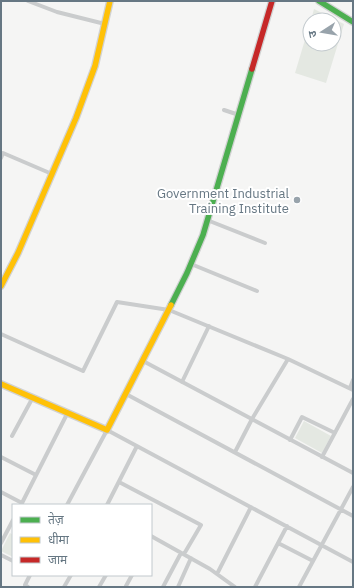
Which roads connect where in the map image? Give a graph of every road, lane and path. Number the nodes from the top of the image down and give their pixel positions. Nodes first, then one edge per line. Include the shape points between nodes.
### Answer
1 (28, 1) edge
2 (110, 1) edge
3 (272, 1) edge
4 (319, 1) edge
5 (326, 1) edge
6 (331, 9) junction
7 (353, 22) edge
8 (105, 24) junction
9 (224, 110) dead end
10 (239, 115) junction
11 (1, 158) edge
12 (52, 174) junction
13 (207, 220) junction
14 (265, 244) dead end
15 (190, 264) junction
16 (1, 286) edge
17 (257, 291) dead end
18 (169, 310) junction
19 (209, 326) junction
20 (1, 334) edge
21 (288, 359) junction
22 (143, 361) junction
23 (353, 380) edge
24 (182, 382) junction
25 (1, 384) edge
26 (351, 389) edge
27 (126, 394) junction
28 (32, 399) junction
29 (353, 399) edge
30 (68, 412) junction
31 (252, 419) junction
32 (107, 430) junction
33 (335, 433) junction
34 (12, 436) dead end
35 (290, 440) junction
36 (137, 446) junction
37 (235, 452) junction
38 (1, 457) edge
39 (322, 457) junction
40 (353, 473) edge
41 (36, 475) junction
42 (119, 482) junction
43 (353, 487) edge
44 (1, 492) edge
45 (21, 504) edge
46 (68, 504) edge
47 (108, 504) edge
48 (251, 507) junction
49 (341, 509) junction
50 (353, 516) edge
51 (287, 526) junction
52 (11, 529) edge
53 (152, 537) edge
54 (278, 543) junction
55 (1, 544) edge
56 (322, 545) junction
57 (183, 553) junction
58 (1, 555) edge
59 (191, 558) junction
60 (12, 560) edge
61 (313, 561) junction
62 (353, 562) edge
63 (217, 574) junction
64 (30, 576) edge
65 (70, 576) edge
66 (105, 576) edge
67 (131, 576) edge
68 (126, 586) edge
69 (301, 586) edge
70 (28, 587) edge
71 (64, 587) edge
72 (99, 587) edge
73 (163, 587) edge
74 (178, 587) edge
75 (235, 587) edge
76 (255, 587) edge

1 - 8 street via 57,12
2 - 8 street
3 - 10 street
4 - 6 street
5 - 6 street
6 - 7 street
8 - 12 street via 95,66
9 - 10 street
10 - 13 street
11 - 12 street via 4,153
12 - 16 street
13 - 14 street
13 - 15 street
15 - 17 street
15 - 18 street
18 - 19 street
18 - 20 street via 117,302 84,371
18 - 22 street
19 - 21 street
19 - 24 street
21 - 26 street
21 - 31 street
22 - 24 street
22 - 27 street
23 - 26 street
24 - 31 street
25 - 28 street
27 - 32 street
27 - 37 street
28 - 30 street
28 - 34 street
29 - 33 street
30 - 32 street
30 - 41 street
31 - 35 street
31 - 37 street
32 - 36 street
32 - 46 street
33 - 35 street via 302,416
33 - 39 street
35 - 39 street
36 - 42 street
36 - 48 street
37 - 49 street
38 - 41 street
39 - 40 street
41 - 45 street
42 - 47 street
42 - 57 street via 201,525
43 - 49 street
44 - 45 street
48 - 51 street
48 - 63 street
49 - 50 street
49 - 56 street
51 - 54 street
51 - 56 street
52 - 55 street
53 - 57 street
54 - 61 street
54 - 76 street
56 - 61 street
56 - 62 street
57 - 59 street
57 - 73 street
58 - 60 street
59 - 63 street
59 - 74 street
61 - 69 street
63 - 75 street
64 - 70 street via 25,585
65 - 71 street
66 - 72 street
67 - 68 street

